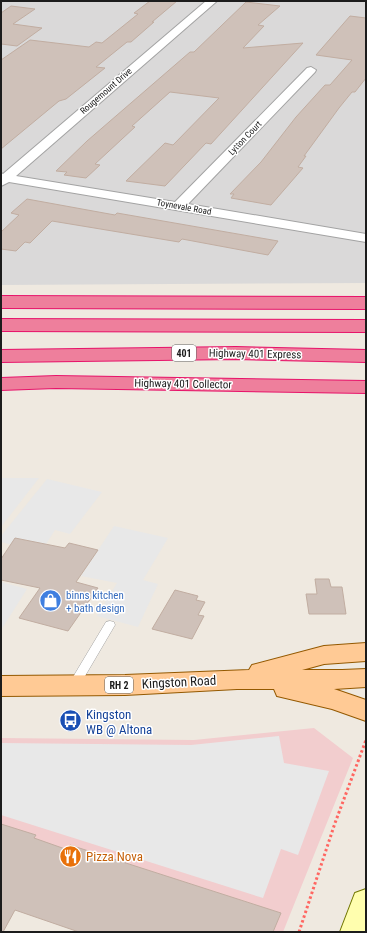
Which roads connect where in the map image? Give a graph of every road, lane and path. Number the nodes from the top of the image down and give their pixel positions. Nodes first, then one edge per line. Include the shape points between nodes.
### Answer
1 (212, 1) edge
2 (311, 70) dead end
3 (3, 179) edge
4 (179, 206) junction
5 (366, 238) edge
6 (1, 302) edge
7 (366, 303) edge
8 (1, 325) edge
9 (366, 326) edge
10 (1, 356) edge
11 (366, 356) edge
12 (1, 384) edge
13 (366, 387) edge
14 (110, 625) dead end
15 (366, 652) edge
16 (366, 678) edge
17 (237, 679) junction
18 (1, 686) edge
19 (73, 686) junction
20 (366, 711) edge
21 (366, 740) edge
22 (366, 902) edge
23 (298, 932) edge
24 (356, 932) edge

1 - 3 street, Rougemount Drive
2 - 4 street, Lytton Court
3 - 4 street, Toynevale Road
4 - 5 street, Toynevale Road
6 - 7 highway
8 - 9 highway
10 - 11 highway, Highway 401 Express / 401 via 236,353
12 - 13 highway, Highway 401 Collector via 56,382
14 - 19 lane
15 - 17 main road, Kingston Road / RH 2 via 324,655
16 - 17 main road, Kingston Road / RH 2
17 - 19 main road, Kingston Road / RH 2
17 - 20 main road via 337,700
18 - 19 main road, Kingston Road / RH 2
21 - 23 path
22 - 24 main road

